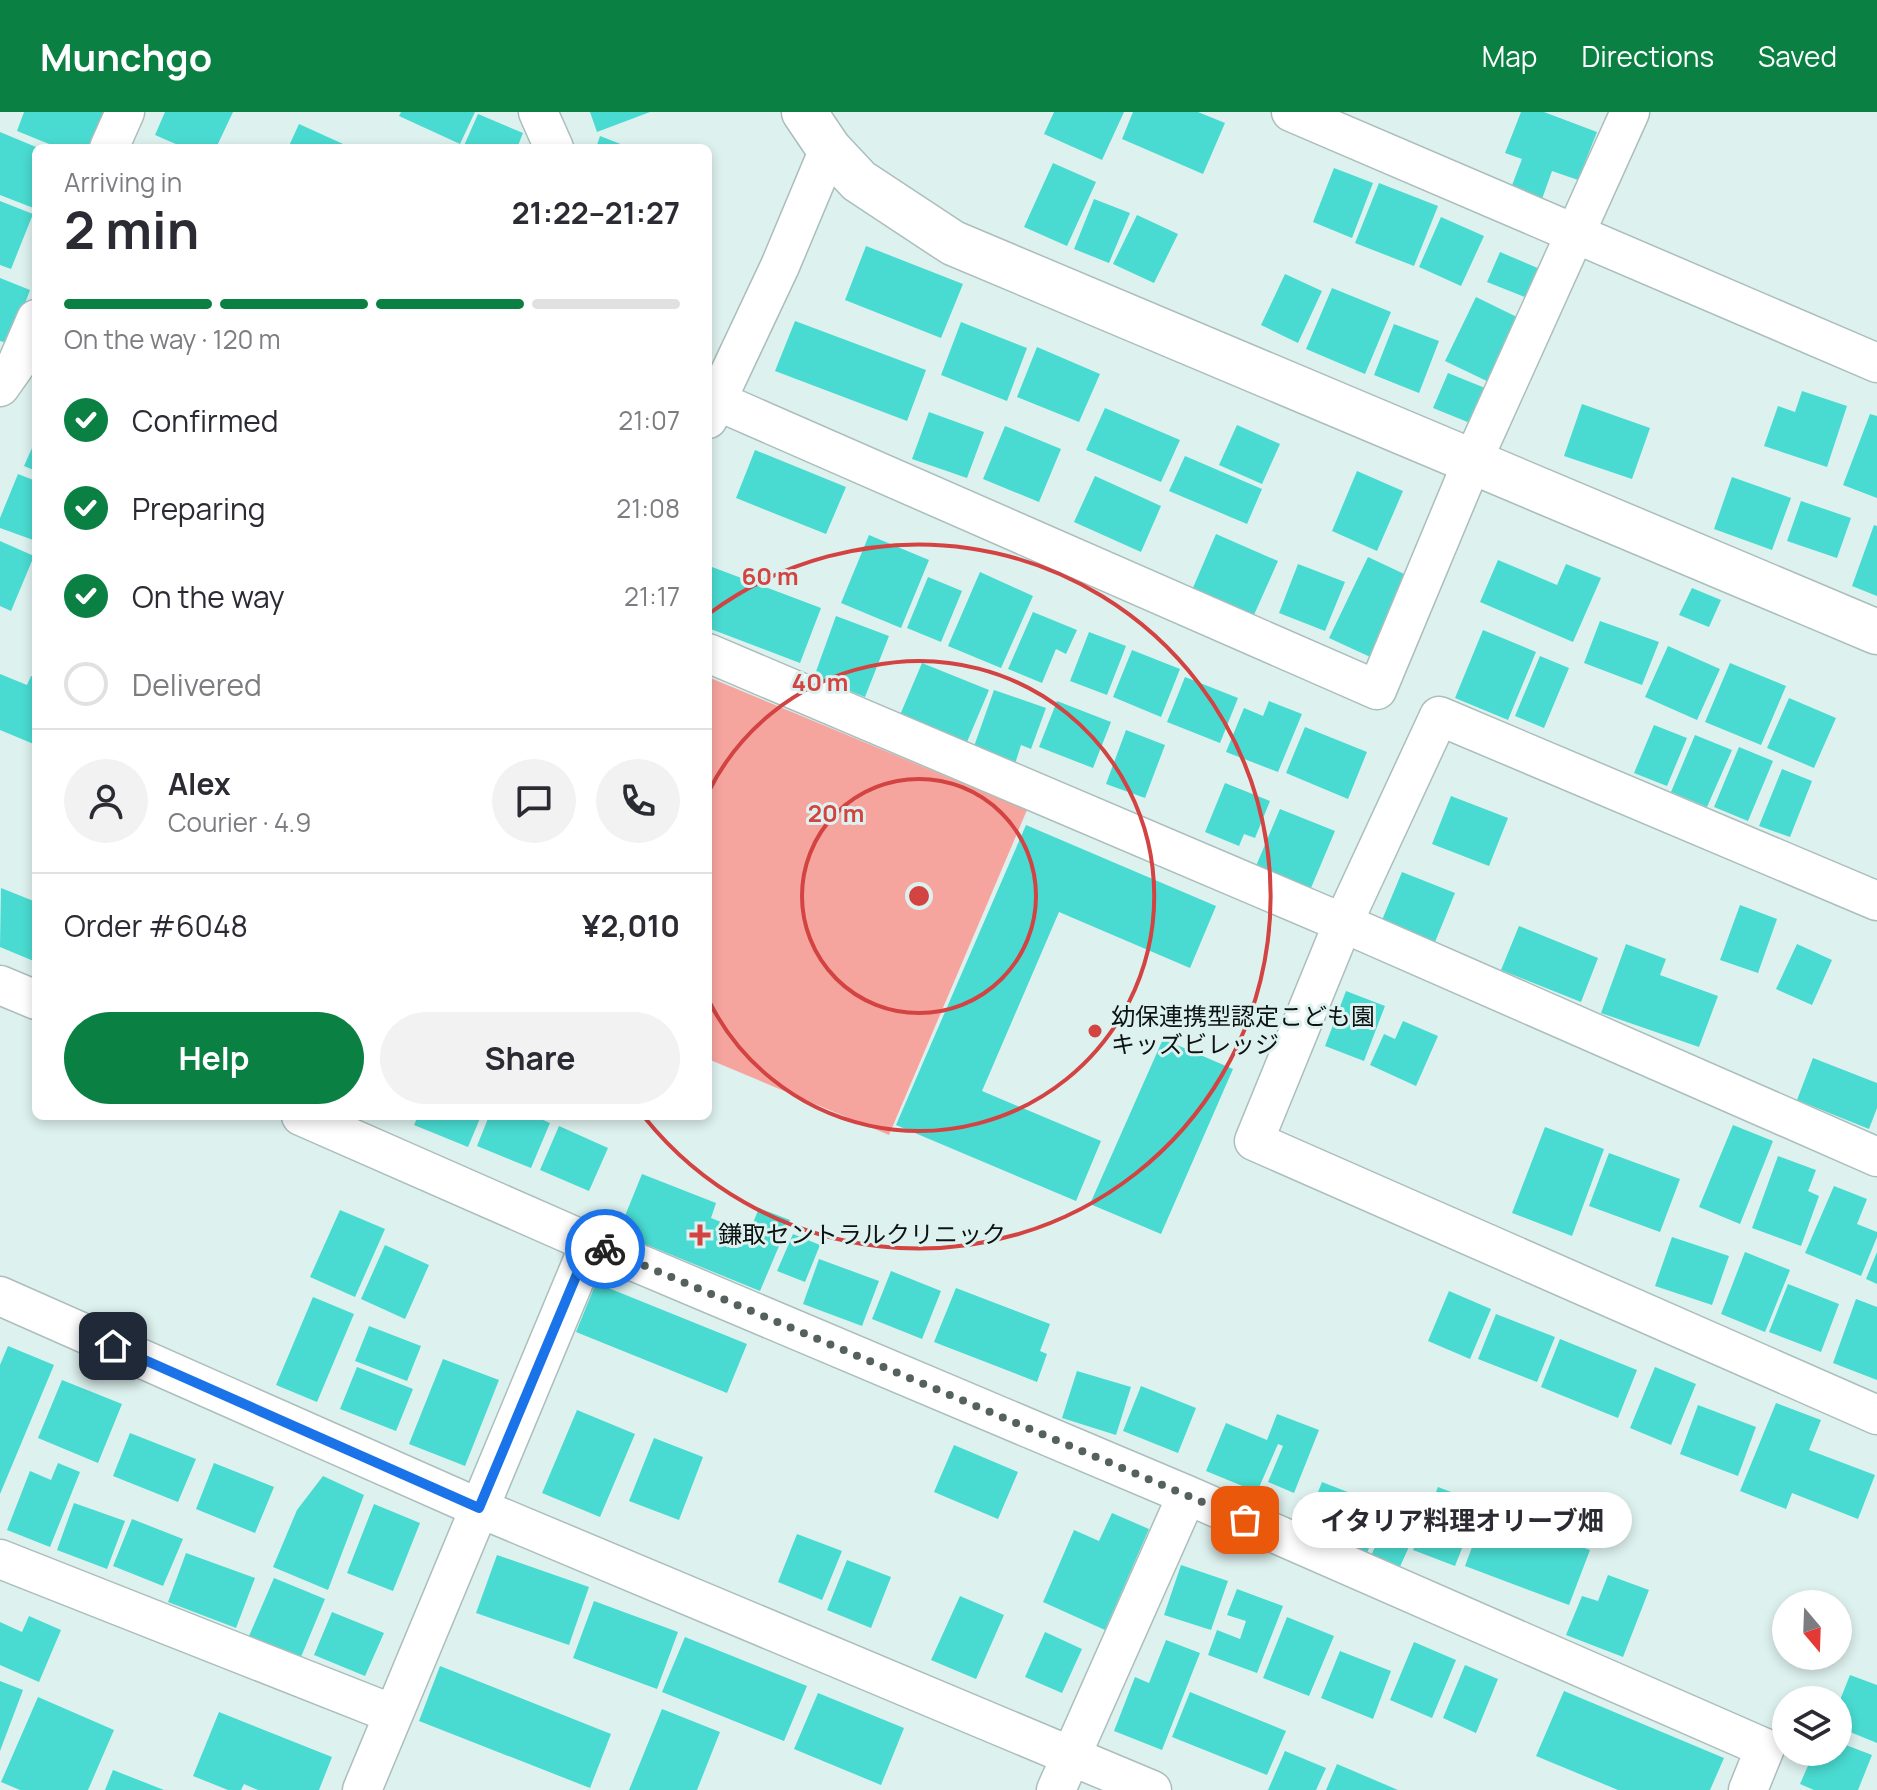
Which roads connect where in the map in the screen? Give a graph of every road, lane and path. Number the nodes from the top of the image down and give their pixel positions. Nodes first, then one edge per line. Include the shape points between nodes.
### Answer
1 (538, 112) edge
2 (804, 112) edge
3 (1291, 112) edge
4 (1630, 112) edge
5 (552, 144) edge
6 (829, 149) junction
7 (1575, 235) junction
8 (32, 331) edge
9 (1877, 363) edge
10 (18, 374) edge
11 (712, 403) edge
12 (712, 405) edge
13 (1473, 460) junction
14 (1877, 632) edge
15 (712, 655) edge
16 (1877, 901) edge
17 (1343, 923) junction
18 (0, 985) edge
19 (32, 998) edge
20 (310, 1120) edge
21 (1877, 1157) edge
22 (590, 1243) junction
23 (0, 1296) edge
24 (1877, 1415) edge
25 (1187, 1495) junction
26 (479, 1508) junction
27 (0, 1559) edge
28 (393, 1714) junction
29 (1071, 1755) junction
30 (362, 1790) edge
31 (1056, 1790) edge
32 (1152, 1790) edge
33 (1748, 1790) edge

1 - 5 street
2 - 6 street
3 - 7 street
4 - 7 street
6 - 11 street via 780,266
6 - 13 street via 859,181 953,243
7 - 9 street
7 - 13 street
8 - 10 street
12 - 13 street via 1377,690
13 - 14 street
15 - 17 street
16 - 17 street via 1439,716
17 - 21 street
17 - 24 street via 1254,1141
18 - 19 street
20 - 22 street
22 - 25 street
22 - 26 street
23 - 26 street
25 - 29 street
25 - 33 street via 1765,1748
26 - 28 street
26 - 29 street
27 - 28 street
28 - 30 street
29 - 31 street
29 - 32 street

